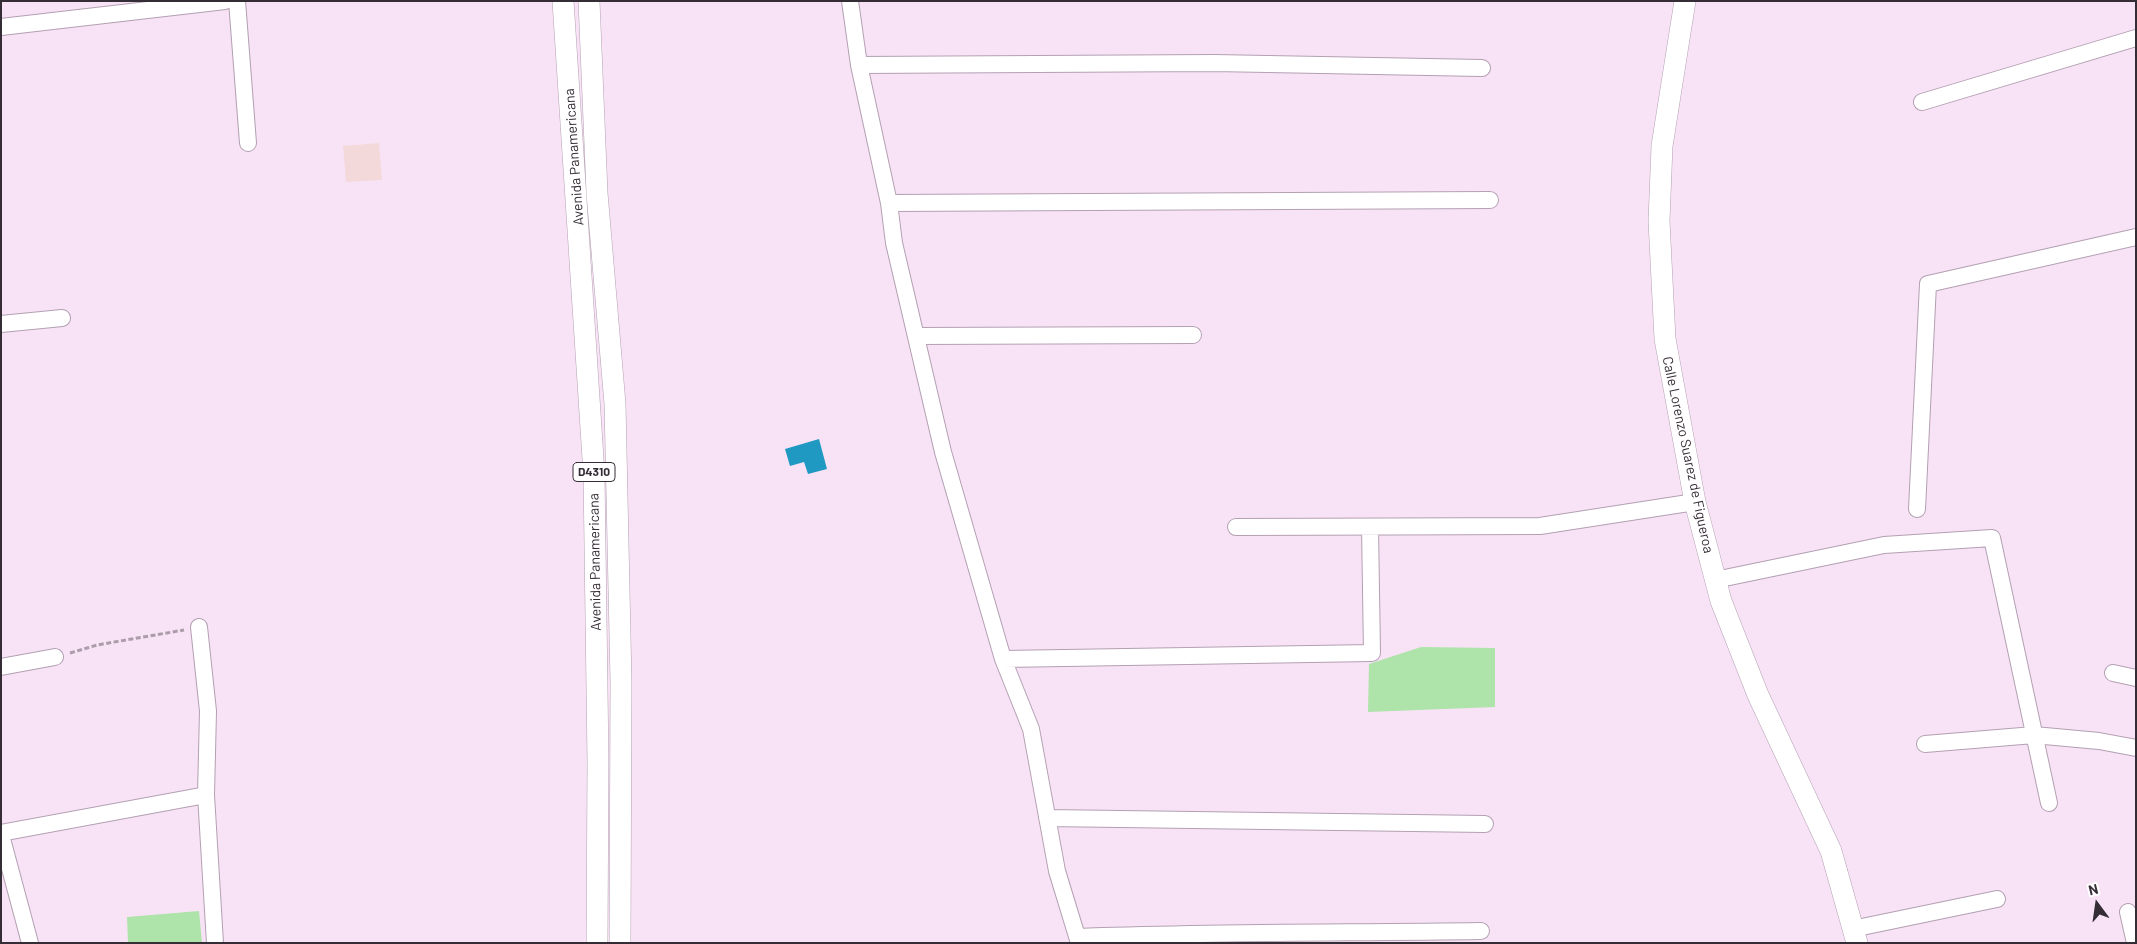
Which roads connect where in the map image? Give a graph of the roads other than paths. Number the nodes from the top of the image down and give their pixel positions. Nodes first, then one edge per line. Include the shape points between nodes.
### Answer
1 (225, 1) edge
2 (237, 1) edge
3 (850, 1) edge
4 (1685, 1) edge
5 (589, 9) edge
6 (564, 11) edge
7 (1, 27) edge
8 (2136, 38) edge
9 (859, 64) junction
10 (1482, 68) dead end
11 (1922, 102) dead end
12 (248, 143) dead end
13 (576, 192) junction
14 (597, 193) junction
15 (1490, 200) dead end
16 (889, 203) junction
17 (2136, 237) edge
18 (606, 298) junction
19 (583, 299) junction
20 (62, 318) dead end
21 (1, 324) edge
22 (1193, 335) dead end
23 (917, 336) junction
24 (1695, 502) junction
25 (1917, 509) dead end
26 (1236, 527) dead end
27 (1370, 527) junction
28 (1715, 580) junction
29 (199, 627) road end
30 (55, 657) road end
31 (1003, 659) junction
32 (1, 668) edge
33 (2113, 673) dead end
34 (2136, 678) edge
35 (596, 682) junction
36 (621, 682) junction
37 (2034, 735) junction
38 (1925, 744) dead end
39 (2136, 748) edge
40 (206, 794) junction
41 (2049, 803) dead end
42 (1047, 818) junction
43 (1485, 824) dead end
44 (1, 834) edge
45 (1997, 899) dead end
46 (2128, 912) dead end
47 (1481, 931) dead end
48 (1854, 936) edge
49 (1078, 940) edge
50 (30, 943) edge
51 (215, 943) edge
52 (597, 943) edge
53 (620, 943) edge
54 (2136, 943) edge

1 - 7 street
2 - 12 street
3 - 9 street
4 - 24 main road, Calle Lorenzo Suarez de Figueroa via 1662,146 1659,221 1665,339
5 - 6 main road
5 - 14 main road, Avenida Panamericana / D4310
6 - 13 main road, Avenida Panamericana / D4310
8 - 11 street
9 - 10 street via 1214,63
9 - 16 street
13 - 14 main road
13 - 19 main road, Avenida Panamericana / D4310
14 - 18 main road, Avenida Panamericana / D4310
15 - 16 street
16 - 23 street via 894,243
17 - 25 street via 1928,284
18 - 19 main road
18 - 36 main road, Avenida Panamericana / D4310 via 615,404
19 - 35 main road, Avenida Panamericana / D4310 via 594,474
20 - 21 street
22 - 23 street
23 - 31 street via 943,452
24 - 27 street via 1540,526
24 - 28 main road, Calle Lorenzo Suarez de Figueroa
26 - 27 street
27 - 31 street via 1372,653
28 - 37 street via 1884,545 1992,538
28 - 48 main road, Calle Lorenzo Suarez de Figueroa via 1758,694 1831,851
29 - 40 street via 208,711
30 - 32 street
31 - 42 street via 1031,729
33 - 34 street
35 - 36 main road
35 - 52 main road, Avenida Panamericana / D4310
36 - 53 main road, Avenida Panamericana / D4310
37 - 38 street
37 - 39 street
37 - 41 street
40 - 44 street
40 - 51 street
42 - 43 street
42 - 49 street via 1057,871
44 - 50 street
45 - 48 street
46 - 54 street
47 - 49 street via 1199,932

